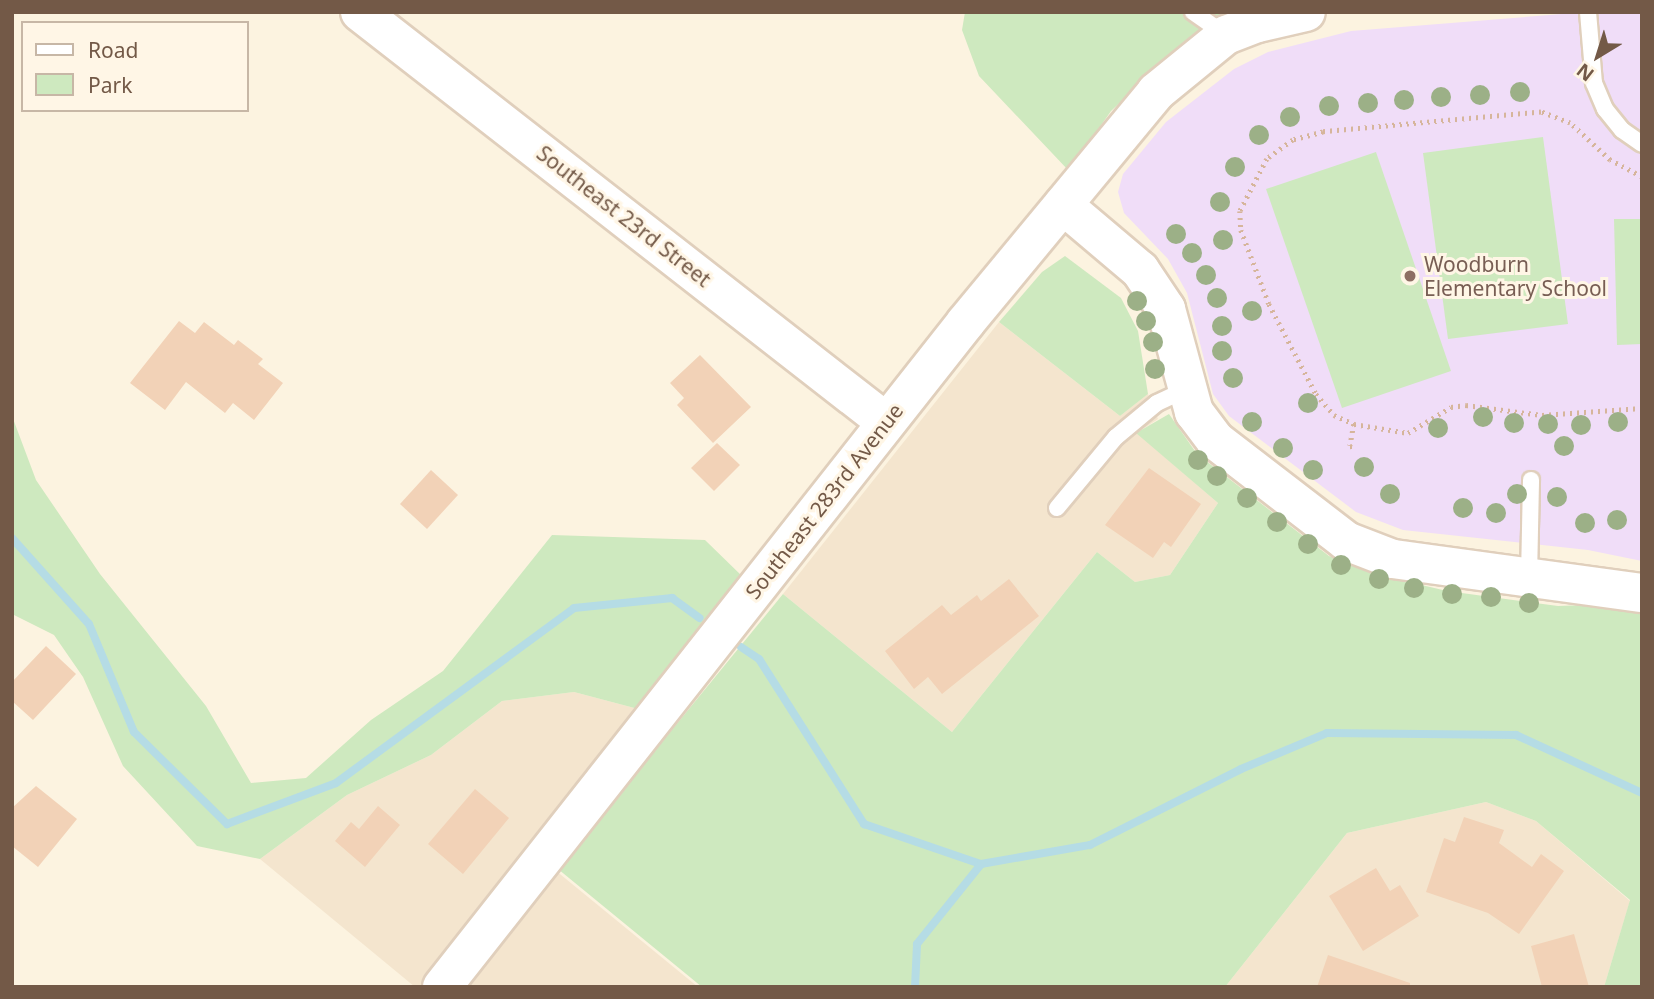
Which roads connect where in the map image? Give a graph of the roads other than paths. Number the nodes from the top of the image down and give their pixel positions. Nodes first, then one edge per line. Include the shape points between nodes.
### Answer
1 (360, 12) edge
2 (1194, 12) edge
3 (1307, 12) edge
4 (1588, 12) edge
5 (1226, 35) junction
6 (1642, 144) edge
7 (1063, 205) junction
8 (1187, 389) junction
9 (886, 422) junction
10 (1531, 480) dead end
11 (1057, 508) dead end
12 (1528, 577) junction
13 (1642, 593) edge
14 (442, 987) edge

1 - 9 street, Southeast 23rd Street
2 - 5 lane
3 - 5 street
4 - 6 lane via 1594,83 1605,109 1622,130
5 - 7 street, Southeast 283rd Avenue via 1156,92
7 - 8 street via 1140,270 1166,309
7 - 9 street, Southeast 283rd Avenue
8 - 11 lane via 1157,403 1116,437
8 - 12 street via 1194,412 1215,440 1346,541 1393,559
9 - 14 street, Southeast 283rd Avenue
10 - 12 lane
12 - 13 street

